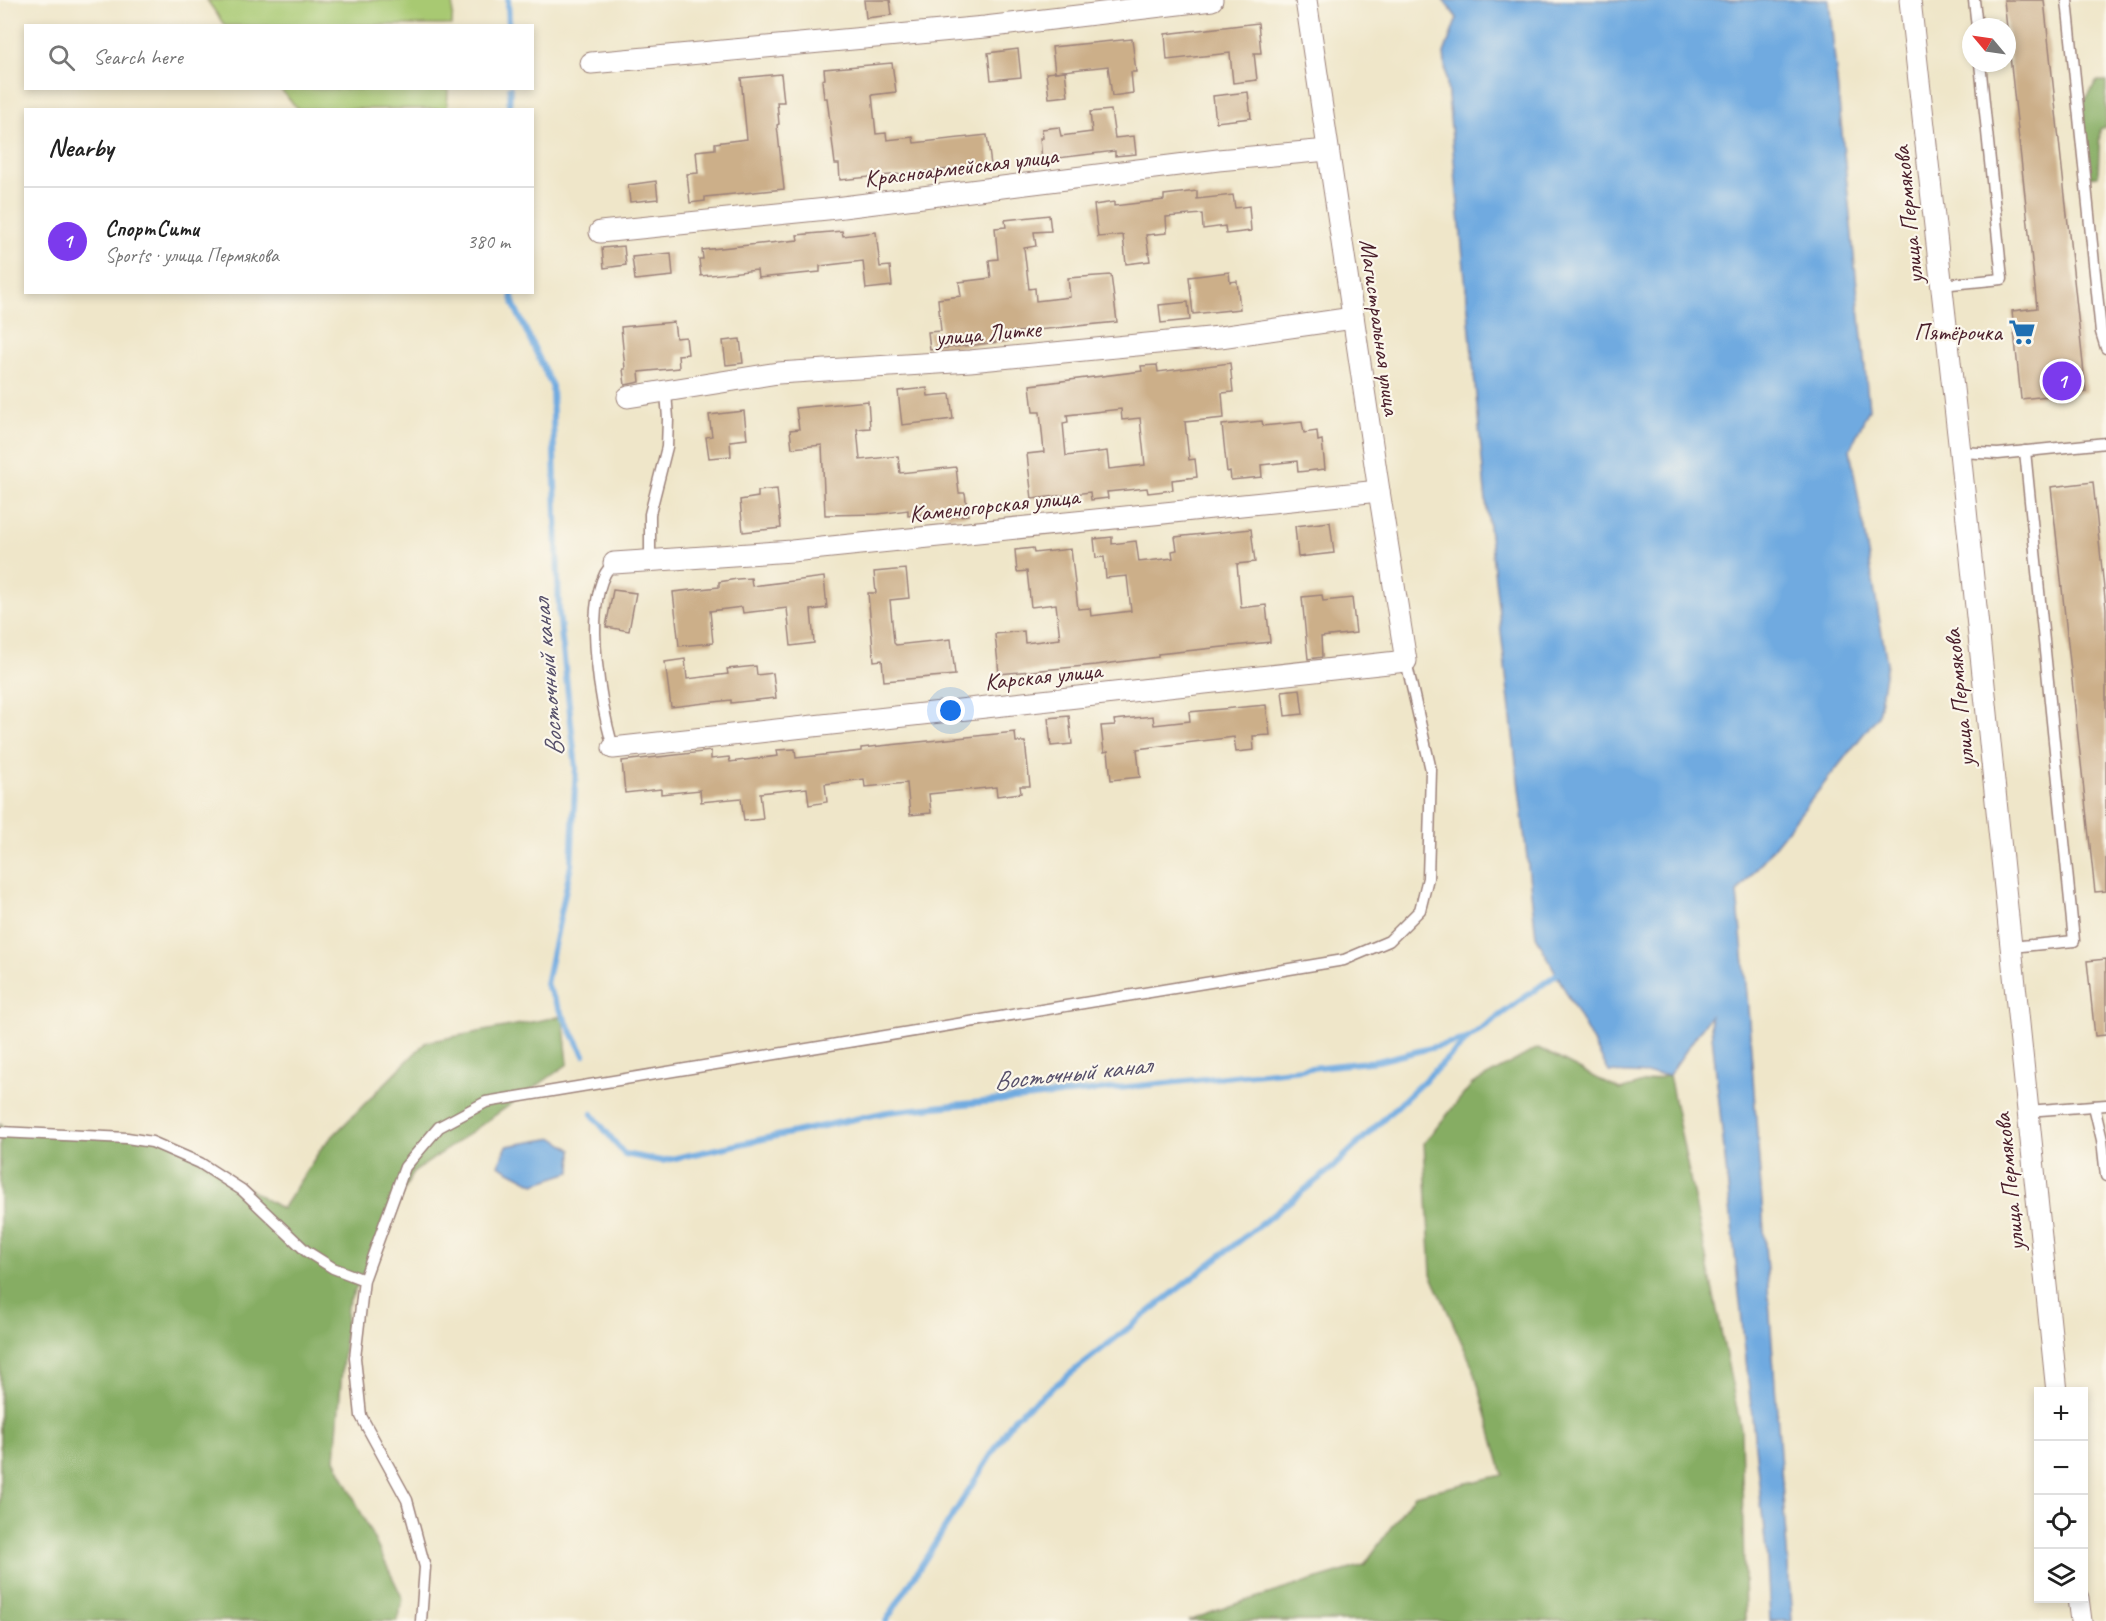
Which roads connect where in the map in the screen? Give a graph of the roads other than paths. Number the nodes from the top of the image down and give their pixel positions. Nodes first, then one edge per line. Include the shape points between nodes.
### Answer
1 (1212, 0) edge
2 (1306, 0) edge
3 (1910, 0) edge
4 (1974, 0) edge
5 (2067, 0) edge
6 (1976, 18) edge
7 (591, 63) dead end
8 (1981, 72) edge
9 (1328, 150) junction
10 (600, 232) dead end
11 (1941, 285) junction
12 (1353, 318) junction
13 (2106, 348) edge
14 (666, 392) junction
15 (628, 397) dead end
16 (2106, 443) edge
17 (2025, 451) junction
18 (1960, 452) junction
19 (1379, 491) junction
20 (650, 561) junction
21 (614, 563) joint
22 (1406, 662) junction
23 (614, 748) joint
24 (2011, 948) junction
25 (2106, 1105) edge
26 (2094, 1106) junction
27 (2027, 1111) junction
28 (0, 1132) edge
29 (2106, 1176) edge
30 (364, 1280) junction
31 (2056, 1387) edge
32 (2079, 1603) edge
33 (421, 1621) edge
34 (2081, 1621) edge

1 - 7 street via 985,27
2 - 9 street, Магистральная улица
3 - 11 street, улица Пермякова
4 - 6 lane
5 - 13 lane via 2100,332
8 - 11 lane via 2002,279
9 - 10 street, Красноармейская улица
9 - 12 street, Магистральная улица
11 - 18 street, улица Пермякова
12 - 14 street, улица Литке via 1220,337 970,361 778,374
12 - 19 street, Магистральная улица
14 - 15 street, улица Литке
14 - 20 lane via 667,447 650,514
16 - 17 lane
17 - 18 lane
17 - 24 lane via 2074,941
18 - 24 street, улица Пермякова
19 - 20 street, Каменогорская улица via 792,551
19 - 22 street, Магистральная улица
20 - 21 street, Каменогорская улица
21 - 23 lane via 605,573 598,595 595,627 604,714
22 - 23 street, Карская улица
22 - 30 lane via 1431,770 1428,878 1420,910 1389,941 1344,960 486,1102 439,1127 405,1167
24 - 27 street, улица Пермякова
25 - 26 lane
26 - 27 lane
26 - 29 lane
27 - 31 street, улица Пермякова
28 - 30 lane via 152,1142 200,1163 242,1190 306,1251 333,1268
30 - 33 lane via 356,1359 361,1416 407,1500 425,1567
32 - 34 street

